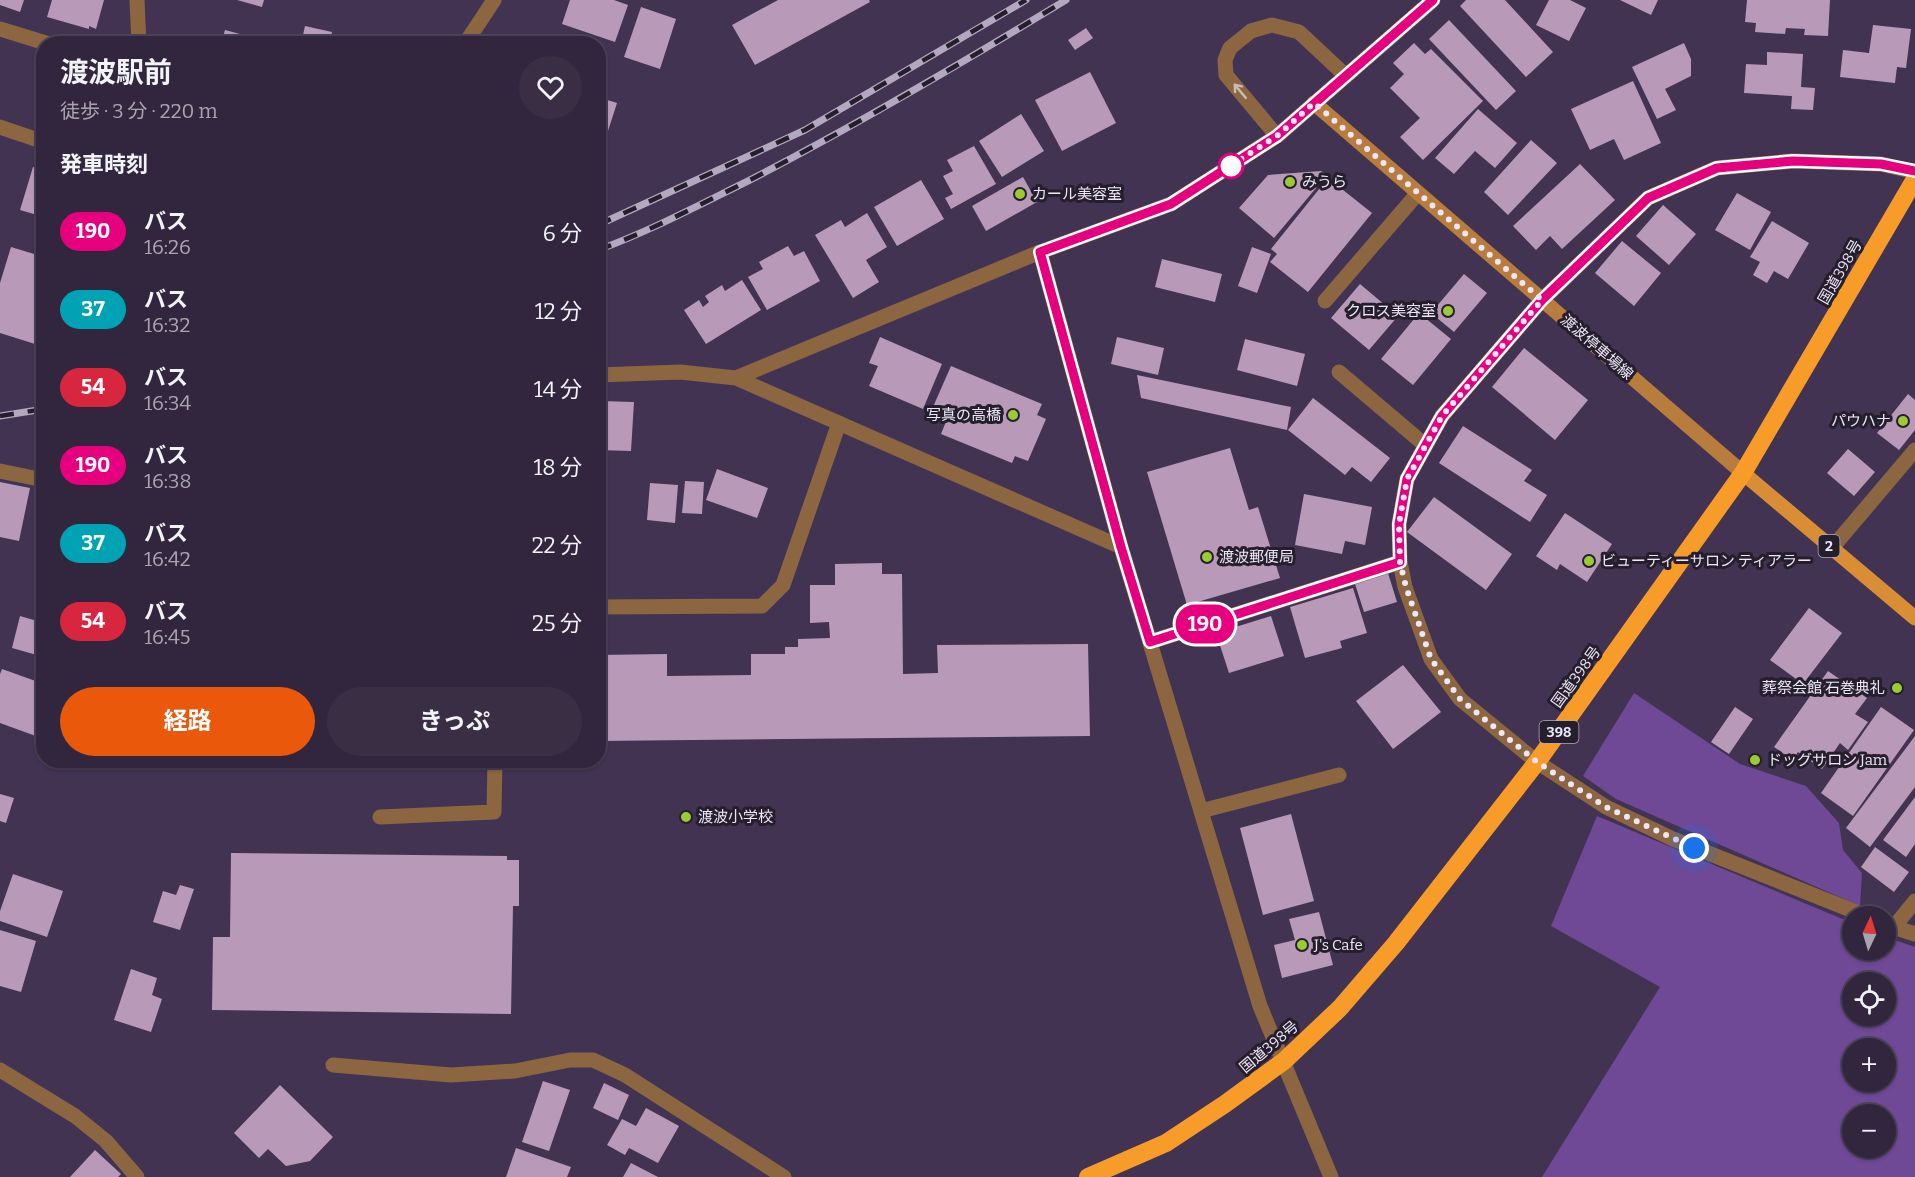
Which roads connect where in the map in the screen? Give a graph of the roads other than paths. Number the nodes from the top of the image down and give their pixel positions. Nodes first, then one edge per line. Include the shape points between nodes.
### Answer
1 (137, 0) edge
2 (494, 0) edge
3 (1433, 0) edge
4 (0, 29) edge
5 (139, 36) edge
6 (470, 36) edge
7 (36, 40) edge
8 (1345, 75) junction
9 (1314, 103) junction
10 (0, 127) edge
11 (1277, 136) junction
12 (36, 139) edge
13 (1915, 171) edge
14 (1915, 179) edge
15 (1418, 194) junction
16 (1040, 252) junction
17 (1542, 300) junction
18 (1325, 301) dead end
19 (1338, 372) dead end
20 (606, 375) edge
21 (736, 378) junction
22 (839, 423) junction
23 (1425, 445) junction
24 (1915, 450) edge
25 (0, 471) edge
26 (1743, 473) junction
27 (36, 478) edge
28 (1121, 547) junction
29 (1832, 548) junction
30 (1400, 562) junction
31 (606, 607) edge
32 (1915, 618) edge
33 (1150, 642) junction
34 (1537, 762) junction
35 (495, 768) edge
36 (1339, 775) dead end
37 (1201, 811) junction
38 (380, 817) dead end
39 (1915, 901) edge
40 (1842, 906) edge
41 (1896, 920) edge
42 (1896, 928) edge
43 (1915, 934) edge
44 (1284, 1061) junction
45 (333, 1065) dead end
46 (0, 1070) edge
47 (137, 1177) edge
48 (784, 1177) edge
49 (1088, 1177) edge
50 (1331, 1177) edge

1 - 5 street
2 - 6 street
3 - 8 street
4 - 7 street
8 - 9 street
11 -> 8 street via 1226,75 1225,60 1230,48 1251,31 1272,25 1299,32
9 - 11 street
9 - 15 main road, 渡波停車場線
10 - 12 street
11 - 16 street via 1171,204
13 - 17 street via 1881,164 1793,161 1717,168 1648,198
14 - 26 highway, 国道398号 / 398
15 - 17 main road, 渡波停車場線
15 - 18 street
16 - 21 street
16 - 28 street
17 - 23 street via 1442,416
17 - 26 main road, 渡波停車場線
19 - 23 street
20 - 21 street via 680,372
21 - 22 street
22 - 28 street
22 - 31 street via 783,585 762,606
23 - 30 street via 1407,479 1399,524
24 - 29 street
25 - 27 street
26 - 29 main road, 2
26 - 34 highway, 国道398号 / 398
28 - 33 street
29 - 32 main road, 2
30 - 33 street
30 - 34 street via 1431,659 1460,699
33 - 37 street
34 - 40 street via 1606,807 1673,839
34 - 44 highway, 国道398号 / 398 via 1396,943 1340,1008
35 - 38 street via 494,812
36 - 37 street
37 - 44 street via 1260,1006
39 - 41 street
42 - 43 street
44 - 49 highway, 国道398号 / 398 via 1166,1143
44 - 50 street
45 - 48 street via 451,1076 593,1060 625,1076
46 - 47 street via 75,1116 106,1141

